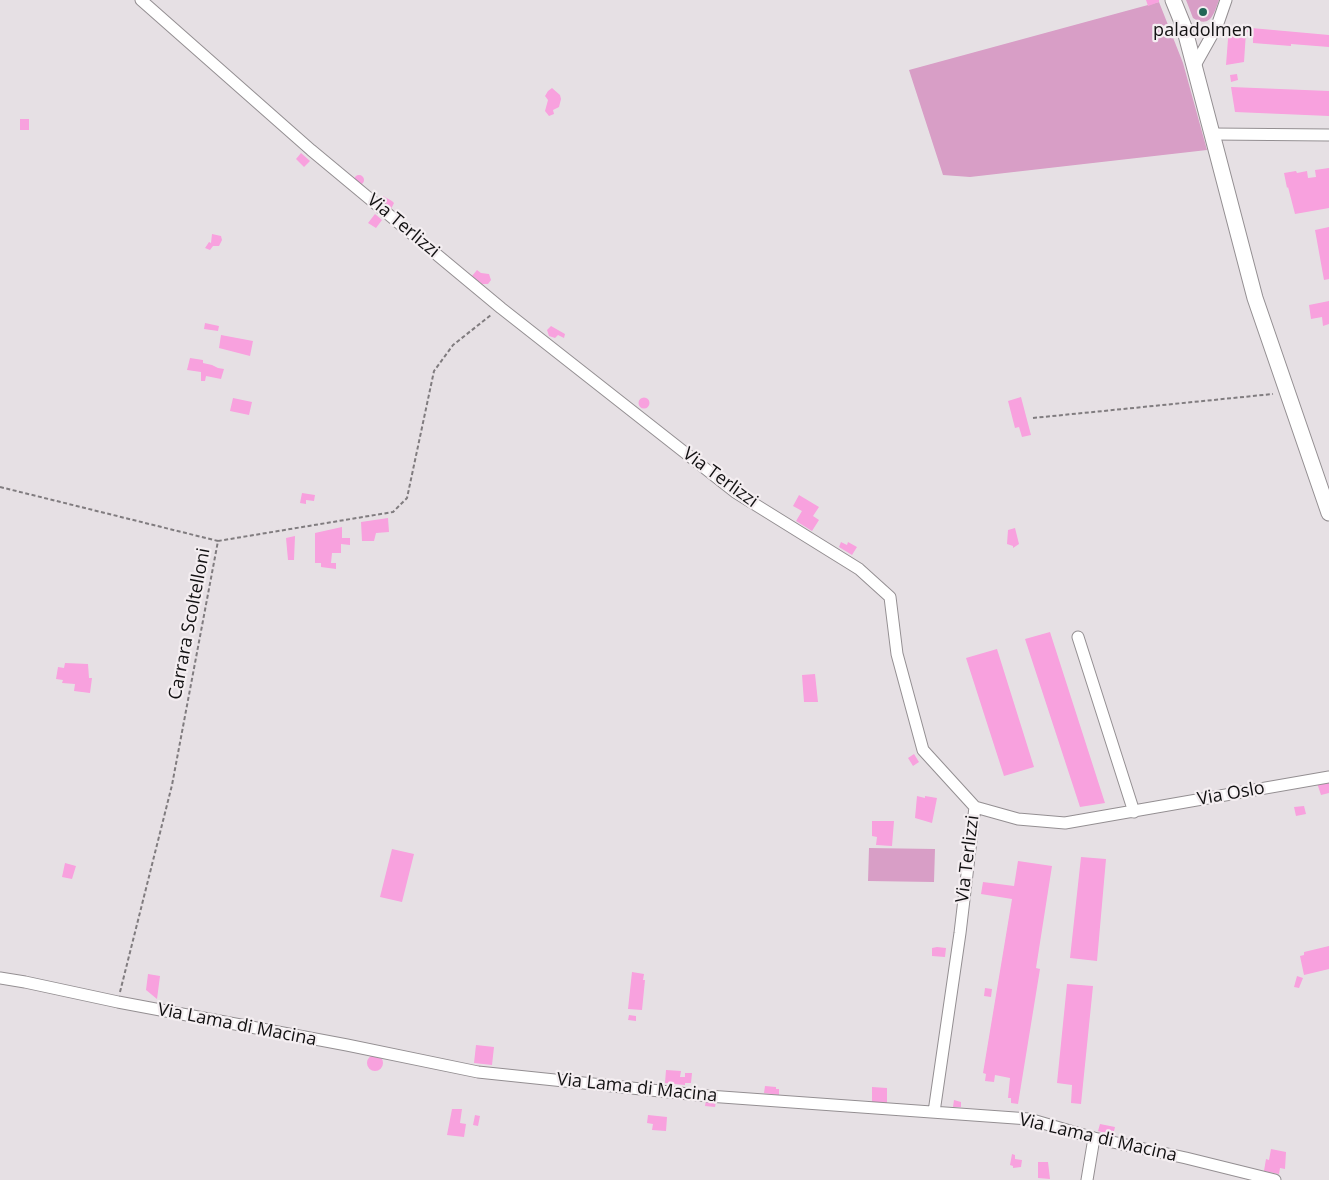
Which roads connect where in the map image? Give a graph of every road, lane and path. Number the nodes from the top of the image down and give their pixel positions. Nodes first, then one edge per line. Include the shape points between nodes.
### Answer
1 (141, 0) edge
2 (1173, 0) edge
3 (1226, 0) edge
4 (1194, 68) junction
5 (1212, 134) junction
6 (1329, 135) edge
7 (501, 308) junction
8 (1287, 391) junction
9 (1033, 418) dead end
10 (0, 487) edge
11 (1329, 513) edge
12 (218, 541) junction
13 (1078, 637) dead end
14 (1329, 777) edge
15 (975, 807) junction
16 (1134, 812) junction
17 (0, 978) edge
18 (118, 1002) junction
19 (934, 1112) junction
20 (1094, 1138) junction
21 (1087, 1180) edge
22 (1275, 1180) edge

1 - 7 street, Via Terlizzi via 311,150
2 - 4 street via 1184,27
3 - 4 street via 1217,26
4 - 5 street
5 - 6 street
5 - 8 street via 1255,298
7 - 12 path, Carrara Scoltelloni via 452,345 434,371 407,498 393,512
7 - 15 street, Via Terlizzi via 735,492 859,569 890,598 897,654 923,750
8 - 9 path
8 - 11 street
10 - 12 path
12 - 18 path, Carrara Scoltelloni via 172,785
13 - 16 street
14 - 16 street, Via Oslo
15 - 16 street, Via Oslo via 1018,819 1065,823
15 - 19 street, Via Terlizzi
17 - 18 street, Via Lama di Macina
18 - 19 street, Via Lama di Macina via 478,1072 708,1096
19 - 20 street, Via Lama di Macina via 1030,1119
20 - 21 street
20 - 22 street, Via Lama di Macina

